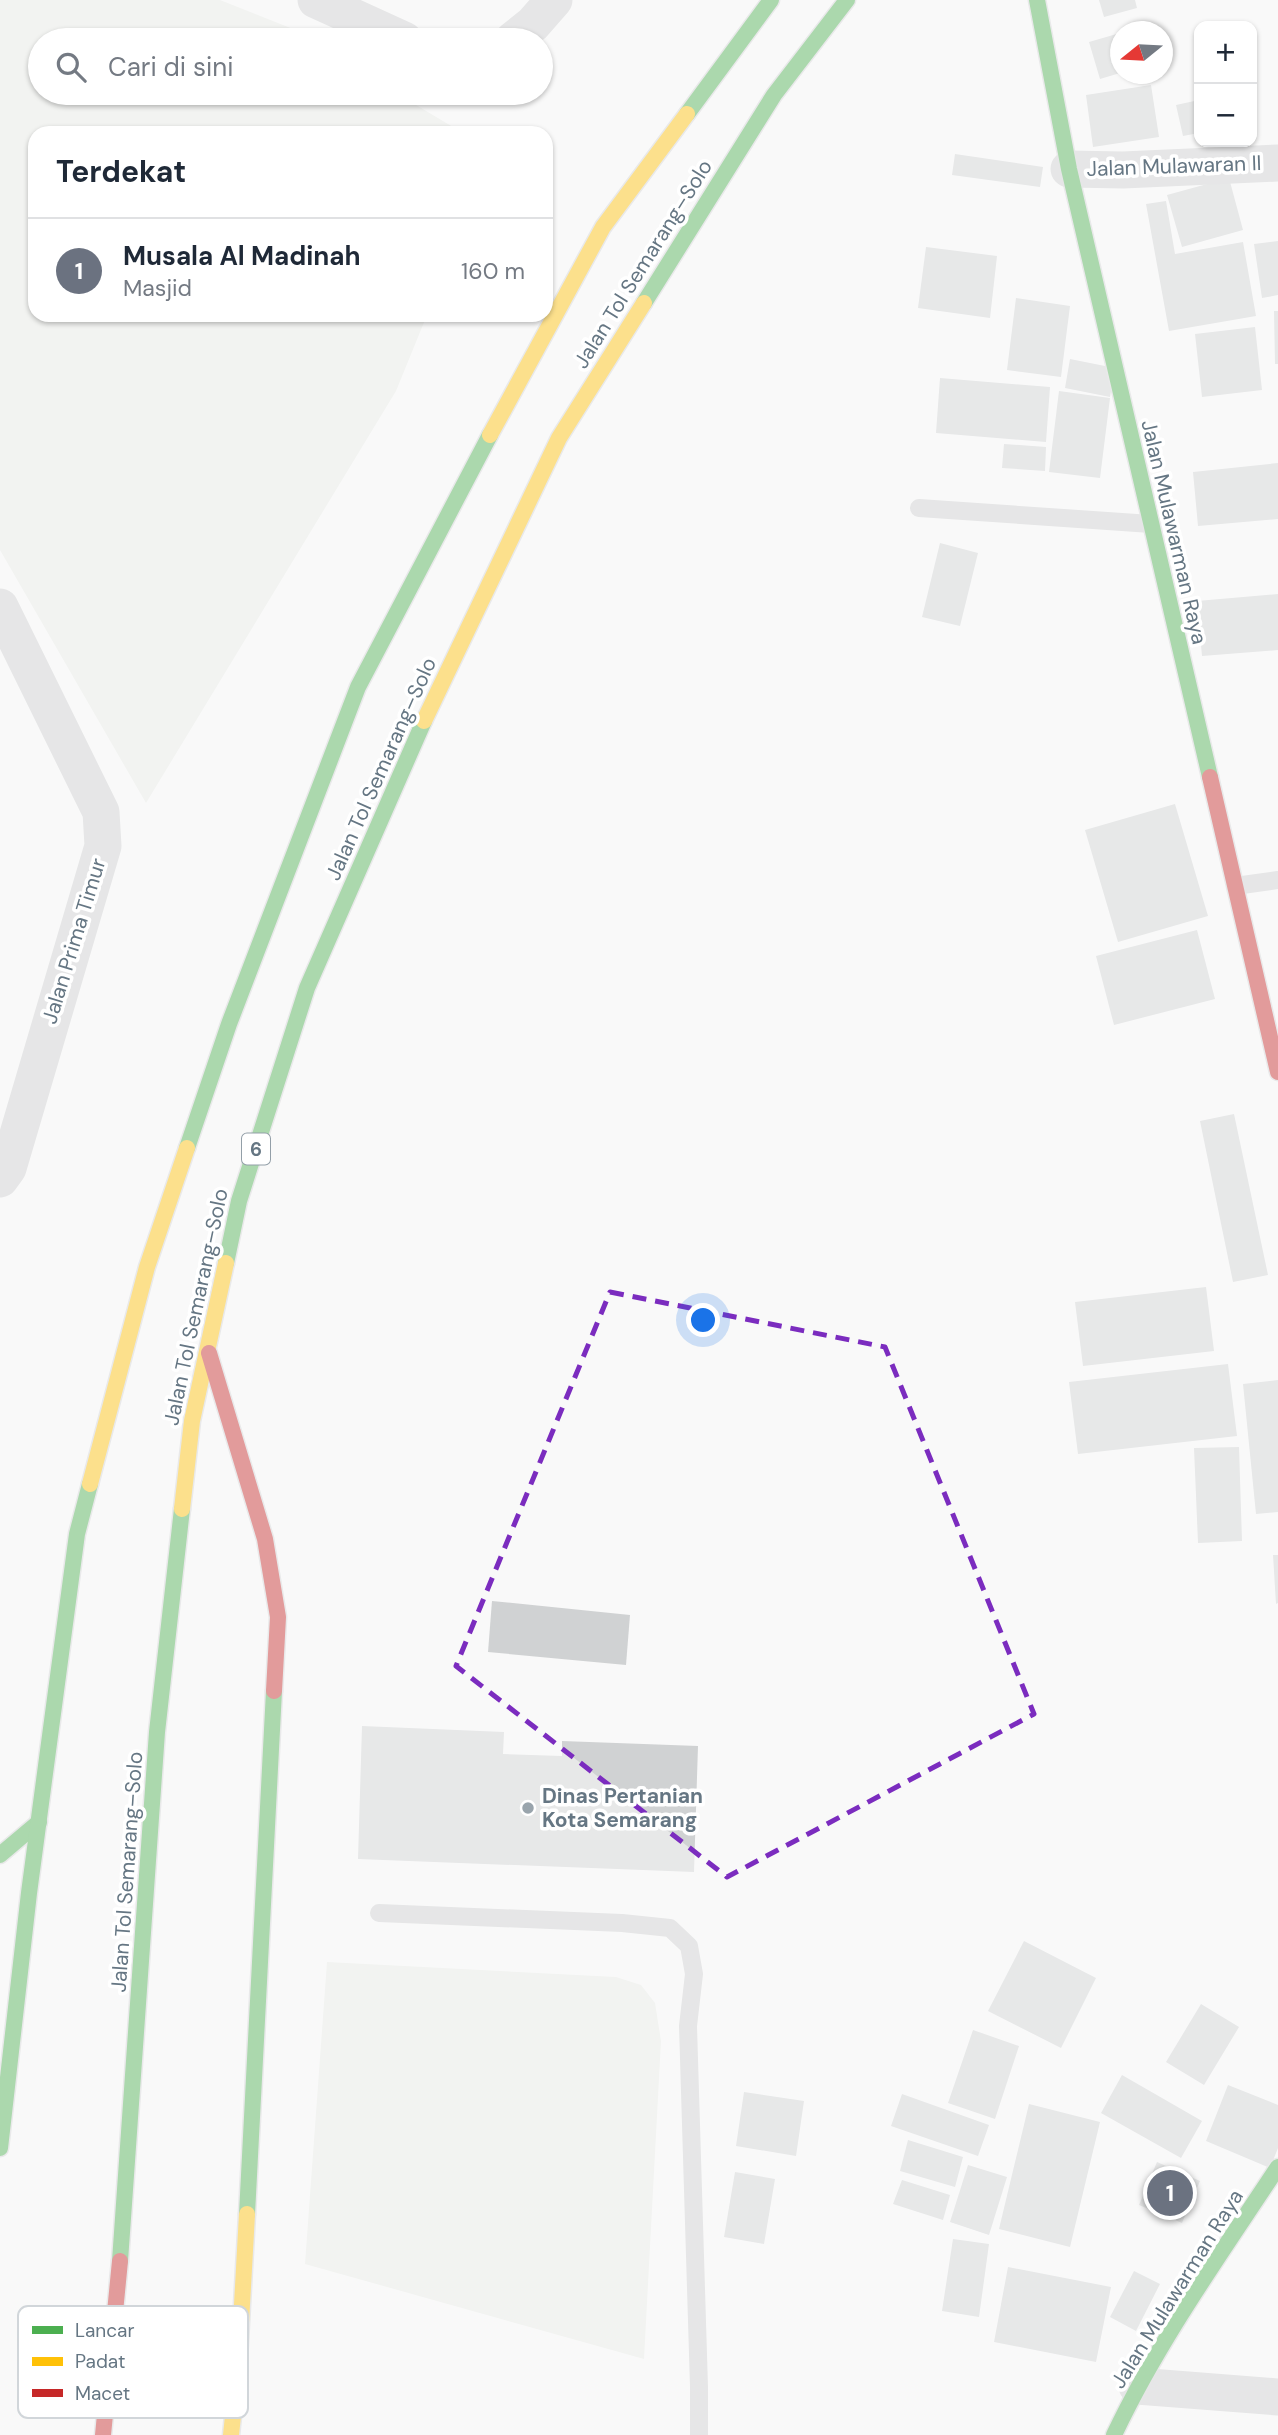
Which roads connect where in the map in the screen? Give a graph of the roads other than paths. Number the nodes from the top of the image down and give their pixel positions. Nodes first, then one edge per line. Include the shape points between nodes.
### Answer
1 (316, 0) edge
2 (554, 0) edge
3 (771, 0) edge
4 (847, 0) edge
5 (1037, 0) edge
6 (378, 28) edge
7 (528, 28) edge
8 (1278, 163) edge
9 (1069, 169) junction
10 (553, 318) edge
11 (551, 322) edge
12 (919, 508) dead end
13 (1151, 524) junction
14 (0, 607) edge
15 (1278, 880) edge
16 (1235, 886) junction
17 (1278, 1072) edge
18 (3, 1166) edge
19 (207, 1348) junction
20 (39, 1822) junction
21 (0, 1855) edge
22 (379, 1913) dead end
23 (0, 2148) edge
24 (1278, 2167) edge
25 (116, 2306) edge
26 (242, 2306) edge
27 (1137, 2386) junction
28 (1278, 2397) edge
29 (699, 2435) edge
30 (1114, 2435) edge

1 - 6 street
2 - 7 street
3 - 10 main road via 603,227
4 - 19 main road, Jalan Tol Semarang–Solo / 6 via 774,95 559,438 442,680 307,988 239,1201
5 - 9 main road, Jalan Mulawarman Raya
8 - 9 street, Jalan Mulawaran II
9 - 13 main road, Jalan Mulawarman Raya
11 - 20 main road via 358,687 229,1024 147,1267 77,1534
12 - 13 lane
13 - 16 main road, Jalan Mulawarman Raya
14 - 18 street, Jalan Prima Timur via 101,812 103,846
15 - 16 lane
16 - 17 main road, Jalan Mulawarman Raya
19 - 25 main road, Jalan Tol Semarang–Solo / 6 via 192,1421 157,1732
19 - 26 main road via 265,1539 278,1616
20 - 21 main road
20 - 23 main road
22 - 29 lane via 670,1928 689,1946 694,1974 688,2026
24 - 27 main road, Jalan Mulawarman Raya
27 - 28 street
27 - 30 main road, Jalan Mulawarman Raya

